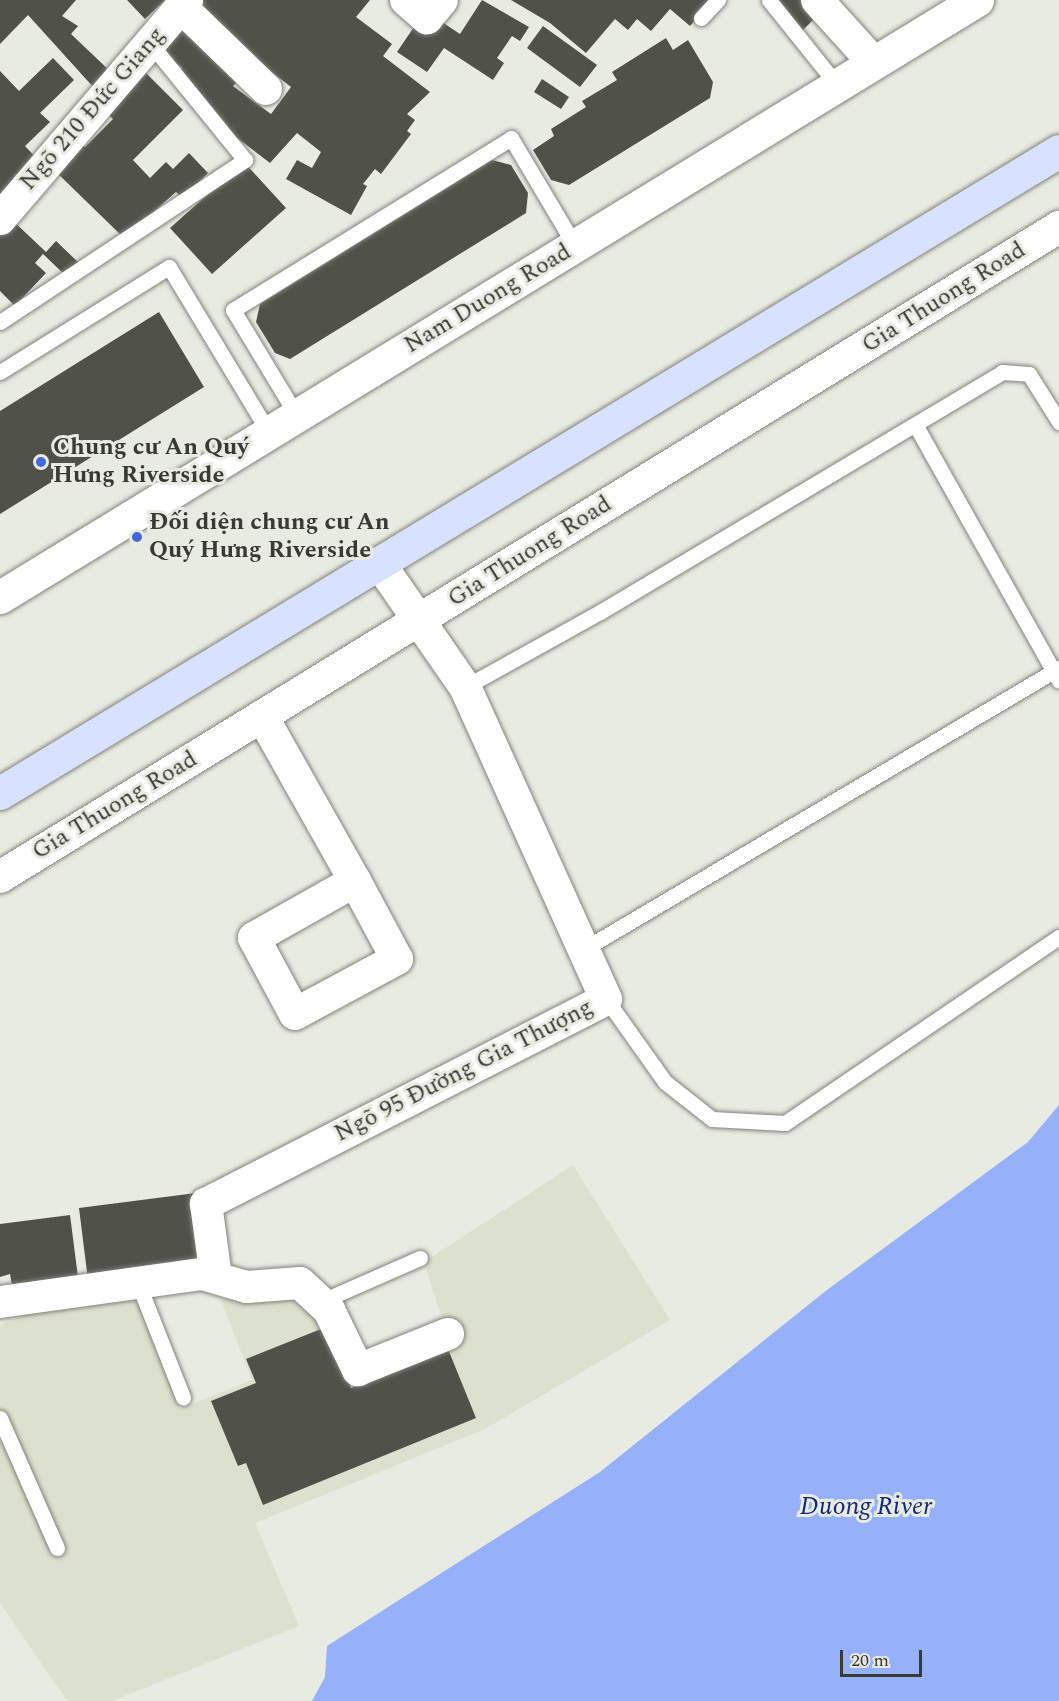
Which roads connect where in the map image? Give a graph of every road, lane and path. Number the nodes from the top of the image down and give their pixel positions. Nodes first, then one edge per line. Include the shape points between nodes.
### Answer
1 (406, 0) edge
2 (442, 0) edge
3 (718, 0) edge
4 (769, 0) edge
5 (817, 0) edge
6 (977, 0) edge
7 (184, 4) edge
8 (701, 18) dead end
9 (150, 44) junction
10 (874, 63) junction
11 (837, 85) junction
12 (266, 89) dead end
13 (1059, 151) edge
14 (0, 219) edge
15 (1059, 227) edge
16 (575, 246) junction
17 (0, 322) edge
18 (0, 372) edge
19 (297, 416) junction
20 (1059, 422) edge
21 (916, 426) junction
22 (268, 433) junction
23 (379, 563) junction
24 (0, 597) edge
25 (419, 620) junction
26 (1057, 673) edge
27 (465, 687) junction
28 (262, 716) junction
29 (0, 793) edge
30 (0, 876) edge
31 (355, 881) junction
32 (1059, 937) edge
33 (584, 949) junction
34 (606, 999) junction
35 (420, 1258) dead end
36 (216, 1277) junction
37 (138, 1283) junction
38 (322, 1301) junction
39 (0, 1302) edge
40 (448, 1334) dead end
41 (183, 1396) dead end
42 (0, 1418) edge
43 (57, 1548) dead end

1 - 2 street via 427,18
3 - 8 lane
4 - 11 lane
5 - 10 street
6 - 10 street, Nam Duong Road
7 - 9 street, Ngõ 210 Đức Giang
7 - 12 street
9 - 14 street, Ngõ 210 Đức Giang
9 - 17 lane via 245,160
10 - 11 street, Nam Duong Road
11 - 16 street, Nam Duong Road
13 - 23 main road
15 - 25 street, Gia Thuong Road
16 - 19 street, Nam Duong Road
16 - 19 lane via 511,138 233,310
18 - 22 lane via 169,267
19 - 22 street, Nam Duong Road
20 - 21 lane via 1029,374 1002,372
21 - 26 lane
21 - 27 lane
22 - 24 street, Nam Duong Road
23 - 25 street, Ngõ 95 Đường Gia Thượng
23 - 29 main road
25 - 27 street, Ngõ 95 Đường Gia Thượng
25 - 28 street, Gia Thuong Road
26 - 33 lane
27 - 33 street, Ngõ 95 Đường Gia Thượng
28 - 30 street, Gia Thuong Road
28 - 31 street
31 - 31 street via 254,938 295,1014 397,959
32 - 34 lane via 785,1123 712,1119 665,1082
33 - 34 street, Ngõ 95 Đường Gia Thượng
34 - 36 street, Ngõ 95 Đường Gia Thượng via 206,1204
35 - 38 lane
36 - 37 street via 201,1275
36 - 38 street via 247,1287 300,1283
37 - 39 street
37 - 41 lane
38 - 40 street via 334,1318 357,1370
42 - 43 lane

